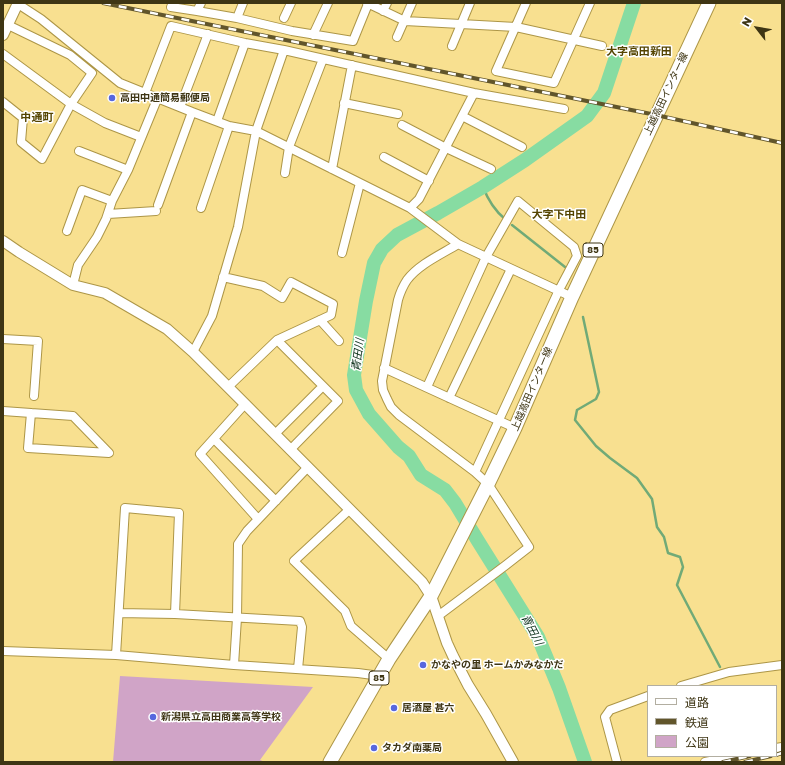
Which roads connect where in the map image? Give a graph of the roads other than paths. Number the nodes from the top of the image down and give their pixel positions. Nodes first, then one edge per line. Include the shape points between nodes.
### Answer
1 (18, 3) edge
2 (201, 3) edge
3 (244, 3) edge
4 (291, 3) edge
5 (328, 3) edge
6 (367, 3) edge
7 (387, 3) edge
8 (412, 3) edge
9 (470, 3) edge
10 (526, 3) edge
11 (590, 3) edge
12 (709, 3) edge
13 (171, 7) dead end
14 (197, 11) junction
15 (383, 11) junction
16 (237, 18) junction
17 (284, 18) dead end
18 (405, 20) junction
19 (461, 24) junction
20 (8, 25) junction
21 (516, 27) junction
22 (208, 34) junction
23 (3, 35) edge
24 (313, 35) junction
25 (397, 37) dead end
26 (573, 40) junction
27 (246, 43) junction
28 (452, 46) dead end
29 (602, 46) dead end
30 (284, 50) junction
31 (3, 54) edge
32 (323, 59) junction
33 (352, 65) junction
34 (145, 93) junction
35 (474, 93) junction
36 (158, 97) junction
37 (3, 102) edge
38 (344, 103) junction
39 (71, 104) junction
40 (180, 107) junction
41 (564, 109) dead end
42 (192, 112) junction
43 (398, 114) dead end
44 (462, 116) junction
45 (217, 121) junction
46 (402, 124) dead end
47 (228, 126) junction
48 (256, 130) junction
49 (142, 137) junction
50 (289, 147) junction
51 (522, 147) dead end
52 (446, 148) junction
53 (79, 151) dead end
54 (384, 157) dead end
55 (332, 169) junction
56 (491, 169) dead end
57 (128, 170) junction
58 (285, 173) dead end
59 (429, 181) junction
60 (360, 183) junction
61 (112, 201) junction
62 (201, 208) dead end
63 (410, 208) junction
64 (108, 214) junction
65 (66, 231) dead end
66 (3, 242) edge
67 (458, 244) junction
68 (342, 253) dead end
69 (486, 257) junction
70 (511, 269) junction
71 (223, 277) junction
72 (73, 285) junction
73 (559, 290) junction
74 (572, 297) junction
75 (320, 320) junction
76 (3, 339) edge
77 (277, 340) junction
78 (339, 341) dead end
79 (193, 352) junction
80 (384, 368) junction
81 (323, 386) junction
82 (228, 387) junction
83 (426, 387) junction
84 (34, 396) dead end
85 (449, 398) junction
86 (245, 404) junction
87 (3, 411) edge
88 (31, 413) junction
89 (499, 421) junction
90 (515, 428) junction
91 (275, 434) junction
92 (214, 439) junction
93 (290, 450) junction
94 (308, 468) junction
95 (476, 472) junction
96 (488, 484) junction
97 (276, 501) junction
98 (349, 510) junction
99 (258, 519) junction
100 (431, 596) junction
101 (118, 613) junction
102 (175, 614) junction
103 (438, 616) junction
104 (237, 618) junction
105 (3, 651) edge
106 (116, 655) junction
107 (389, 659) junction
108 (234, 665) junction
109 (782, 665) edge
110 (298, 669) junction
111 (380, 676) junction
112 (684, 685) edge
113 (647, 696) edge
114 (731, 757) edge
115 (330, 762) edge
116 (513, 762) edge
117 (617, 762) edge
118 (705, 762) edge

1 - 20 street
1 - 34 street via 120,83
2 - 14 street
3 - 16 street
4 - 17 street
5 - 24 street
6 - 15 street
6 - 24 street via 353,41
7 - 15 street
8 - 18 street
9 - 19 street
10 - 21 street
11 - 26 street
12 - 74 main road, 上越高田インター線 / 85
13 - 14 street
14 - 16 street
15 - 18 street
16 - 24 street
18 - 19 street
18 - 25 street
19 - 21 street
19 - 28 street
20 - 23 street
20 - 39 street via 70,55 92,73
21 - 26 street
21 - 26 street via 496,71 554,83
22 - 27 street
22 - 34 street via 171,26
22 - 40 street
26 - 29 street
27 - 30 street
27 - 45 street
30 - 32 street
30 - 48 street
31 - 39 street
32 - 33 street
32 - 50 street
33 - 35 street
33 - 38 street
34 - 36 street
35 - 41 street
35 - 44 street
36 - 40 street
36 - 49 street
37 - 39 street via 23,118 21,142 42,159
38 - 43 street
38 - 55 street
39 - 49 street via 105,123
40 - 42 street
42 - 45 street
42 - 64 street via 157,208
44 - 51 street
44 - 52 street
45 - 47 street
46 - 52 street
47 - 48 street
47 - 62 street
48 - 50 street
48 - 71 street via 238,226
49 - 57 street
50 - 55 street
50 - 58 street
52 - 56 street
52 - 59 street
53 - 57 street
54 - 59 street
55 - 60 street
57 - 61 street
59 - 63 street via 419,200
60 - 63 street
60 - 68 street
61 - 64 street
61 - 65 street via 82,190
63 - 67 street
64 - 72 street via 78,264
66 - 72 street
67 - 69 street
67 - 80 street via 420,268 407,280 398,300
69 - 70 street
69 - 73 street via 518,201 574,247 577,256
69 - 83 street
70 - 73 street
70 - 85 street
71 - 75 street via 263,286 282,298 291,282 333,304 330,316
71 - 79 street via 212,316
72 - 79 street via 105,293 167,329
73 - 74 street
73 - 89 street
74 - 90 main road, 上越高田インター線 / 85
75 - 77 street
75 - 78 street
76 - 84 street via 38,341
77 - 81 street
77 - 82 street
79 - 82 street
80 - 83 street
80 - 95 street via 383,390 391,407
81 - 91 street
81 - 93 street via 338,401
82 - 86 street
83 - 85 street
85 - 89 street
86 - 91 street
86 - 92 street
87 - 88 street
88 - 88 street via 28,448 109,453 73,416
89 - 90 street
89 - 95 street
90 - 96 main road, 上越高田インター線 / 85
91 - 93 street
92 - 97 street
92 - 99 street via 200,454
93 - 94 street
94 - 97 street
94 - 98 street
95 - 96 street
96 - 100 main road, 上越高田インター線 / 85
96 - 103 street via 529,547
97 - 99 street
98 - 100 street via 422,582
98 - 107 street via 294,561 345,611 351,626
99 - 104 street via 238,544
100 - 103 street
100 - 107 main road, 上越高田インター線 / 85
101 - 102 street
101 - 102 street via 124,508 179,513
101 - 106 street
102 - 104 street
103 - 116 street via 447,642 468,685
104 - 108 street
104 - 110 street via 300,622 302,627
105 - 106 street
106 - 108 street
107 - 111 main road, 上越高田インター線 / 85
108 - 110 street
109 - 112 street via 729,672
110 - 111 street
111 - 115 main road, 上越高田インター線 / 85
113 - 117 street via 610,710 605,717
114 - 118 street

